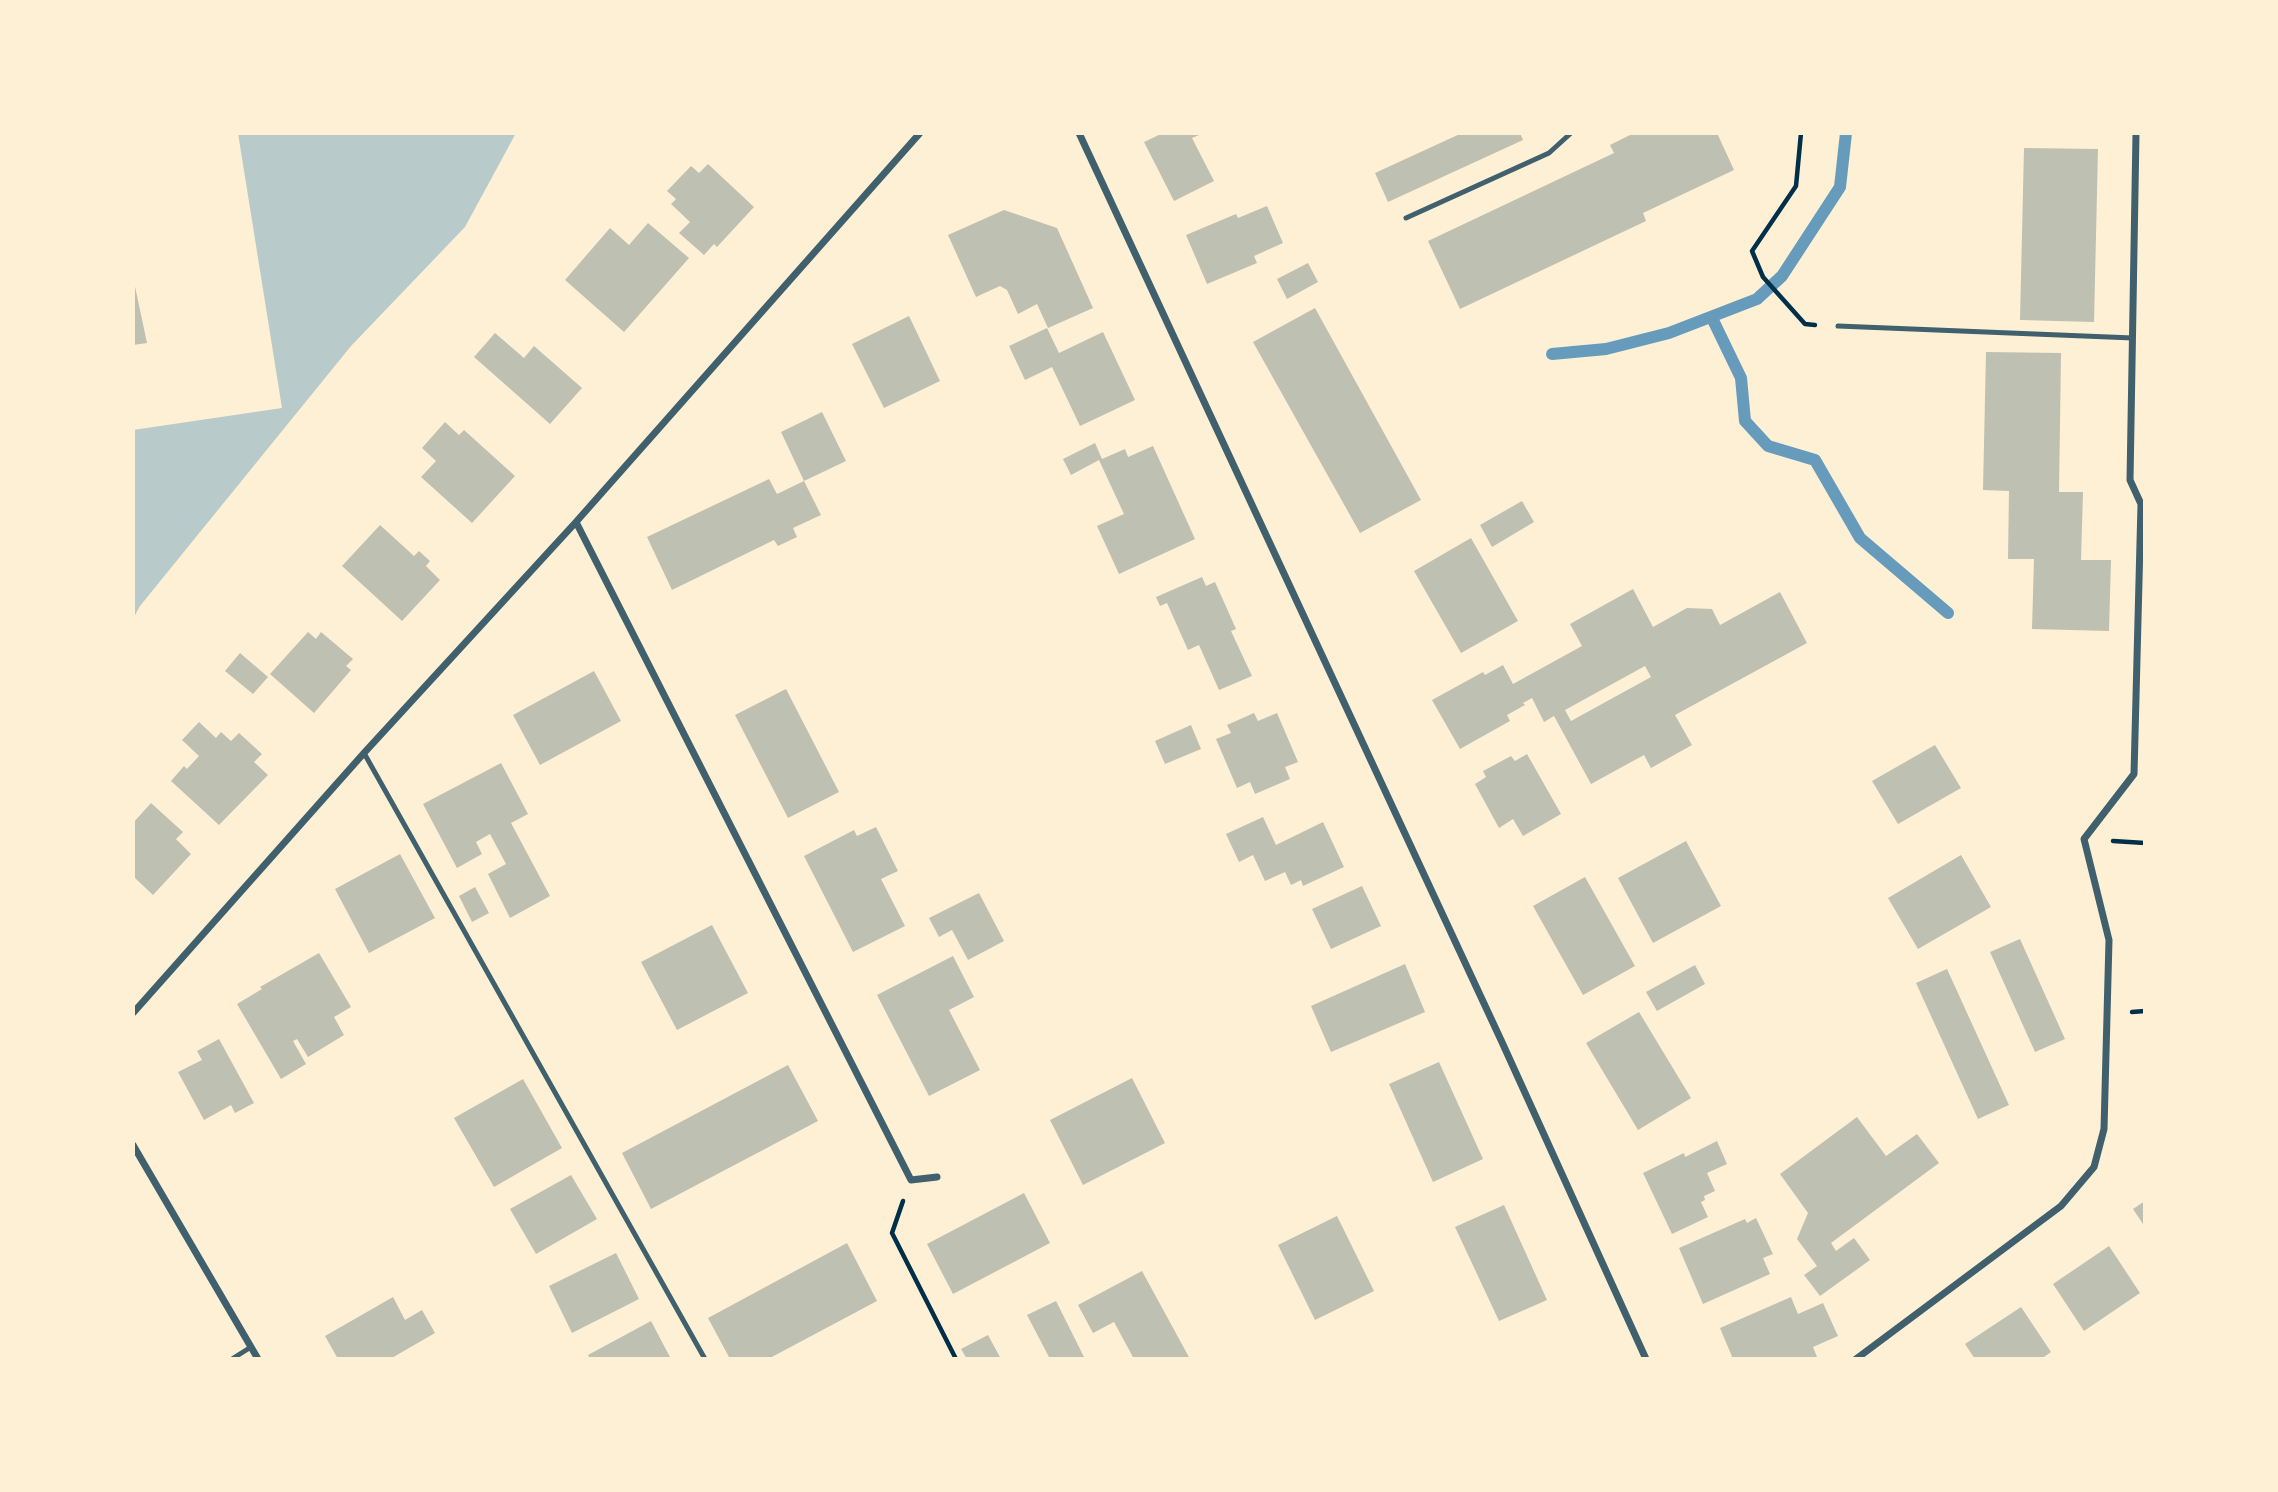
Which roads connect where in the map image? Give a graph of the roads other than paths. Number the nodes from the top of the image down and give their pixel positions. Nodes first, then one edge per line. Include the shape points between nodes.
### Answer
1 (920, 133) edge
2 (1079, 133) edge
3 (1572, 133) edge
4 (2136, 133) edge
5 (1406, 218) dead end
6 (1838, 326) road end
7 (2133, 338) junction
8 (576, 522) junction
9 (364, 752) junction
10 (133, 1013) edge
11 (133, 1145) edge
12 (937, 1177) dead end
13 (251, 1347) junction
14 (232, 1359) edge
15 (258, 1359) edge
16 (705, 1359) edge
17 (1646, 1359) edge
18 (1856, 1359) edge

1 - 8 street
2 - 17 street
3 - 5 lane via 1549,153
4 - 7 street
6 - 7 lane
7 - 18 street via 2130,480 2141,504 2134,774 2084,839 2109,940 2104,1129 2094,1167 2061,1206
8 - 9 street
8 - 12 street via 911,1180
9 - 10 street
9 - 16 lane
11 - 13 street
13 - 14 lane
13 - 15 street

